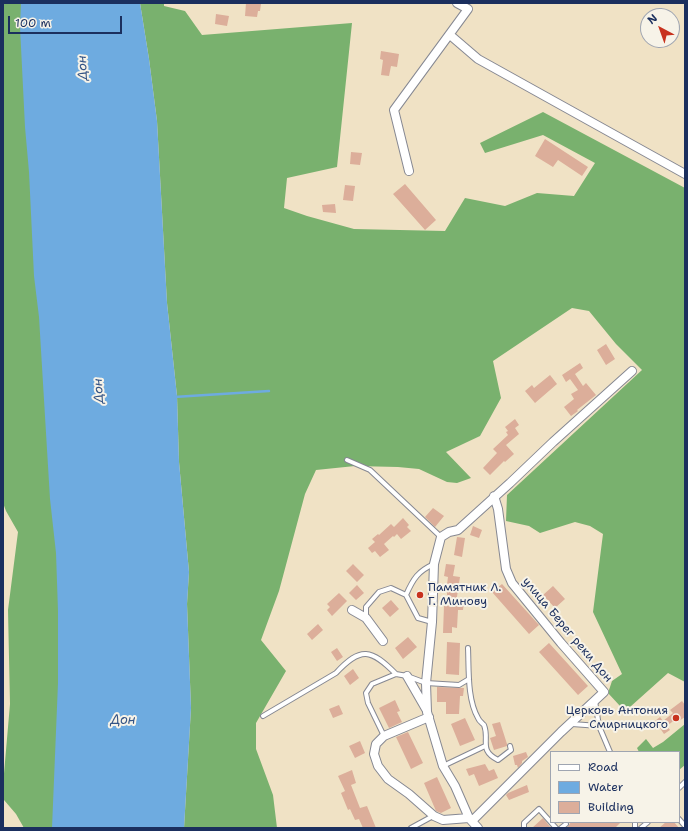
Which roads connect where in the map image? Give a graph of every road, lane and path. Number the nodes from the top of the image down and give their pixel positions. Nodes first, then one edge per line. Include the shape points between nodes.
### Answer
1 (457, 3) edge
2 (450, 34) junction
3 (409, 171) dead end
4 (685, 174) edge
5 (632, 371) dead end
6 (347, 460) dead end
7 (494, 496) junction
8 (441, 537) junction
9 (434, 564) junction
10 (406, 595) junction
11 (352, 610) dead end
12 (366, 618) junction
13 (432, 622) junction
14 (383, 641) dead end
15 (468, 648) dead end
16 (396, 674) junction
17 (407, 676) junction
18 (469, 680) junction
19 (426, 683) junction
20 (459, 685) junction
21 (470, 690) junction
22 (595, 700) junction
23 (428, 714) junction
24 (263, 716) dead end
25 (571, 724) junction
26 (599, 726) junction
27 (384, 736) junction
28 (485, 746) junction
29 (510, 746) dead end
30 (610, 751) edge
31 (443, 766) junction
32 (434, 816) junction
33 (471, 820) junction
34 (550, 821) edge
35 (566, 824) dead end
36 (411, 828) edge
37 (478, 828) edge
38 (524, 828) edge
39 (561, 828) edge

1 - 2 street via 468,9
2 - 3 street via 394,110
2 - 4 street via 478,59
5 - 7 street
6 - 8 lane via 370,470
7 - 8 street via 458,530
7 - 22 street, улица Берег реки Дон via 506,569 512,583 604,692
8 - 9 street
9 - 10 lane via 424,568 413,579
9 - 13 street
10 - 12 lane via 391,588 379,592 366,607
10 - 13 lane via 418,618
11 - 12 street
12 - 14 street
13 - 19 street
15 - 18 lane
16 - 17 lane
16 - 24 lane via 371,654 361,653 336,673
16 - 27 lane via 372,684 366,693 368,703
17 - 19 lane
17 - 23 street
18 - 20 lane
18 - 21 lane
19 - 20 lane
19 - 23 street
20 - 21 lane
21 - 28 lane via 478,718 484,726
22 - 25 street, улица Берег реки Дон
22 - 26 lane
23 - 27 street
23 - 31 street
25 - 26 lane
25 - 33 street, улица Берег реки Дон
26 - 30 lane
27 - 32 street via 376,744 374,754 378,766 388,780
28 - 29 lane via 490,756 498,760 511,750
28 - 31 lane
31 - 33 street
32 - 33 street via 443,820
32 - 36 lane
33 - 37 street
34 - 38 lane via 539,809 524,823
35 - 39 lane

